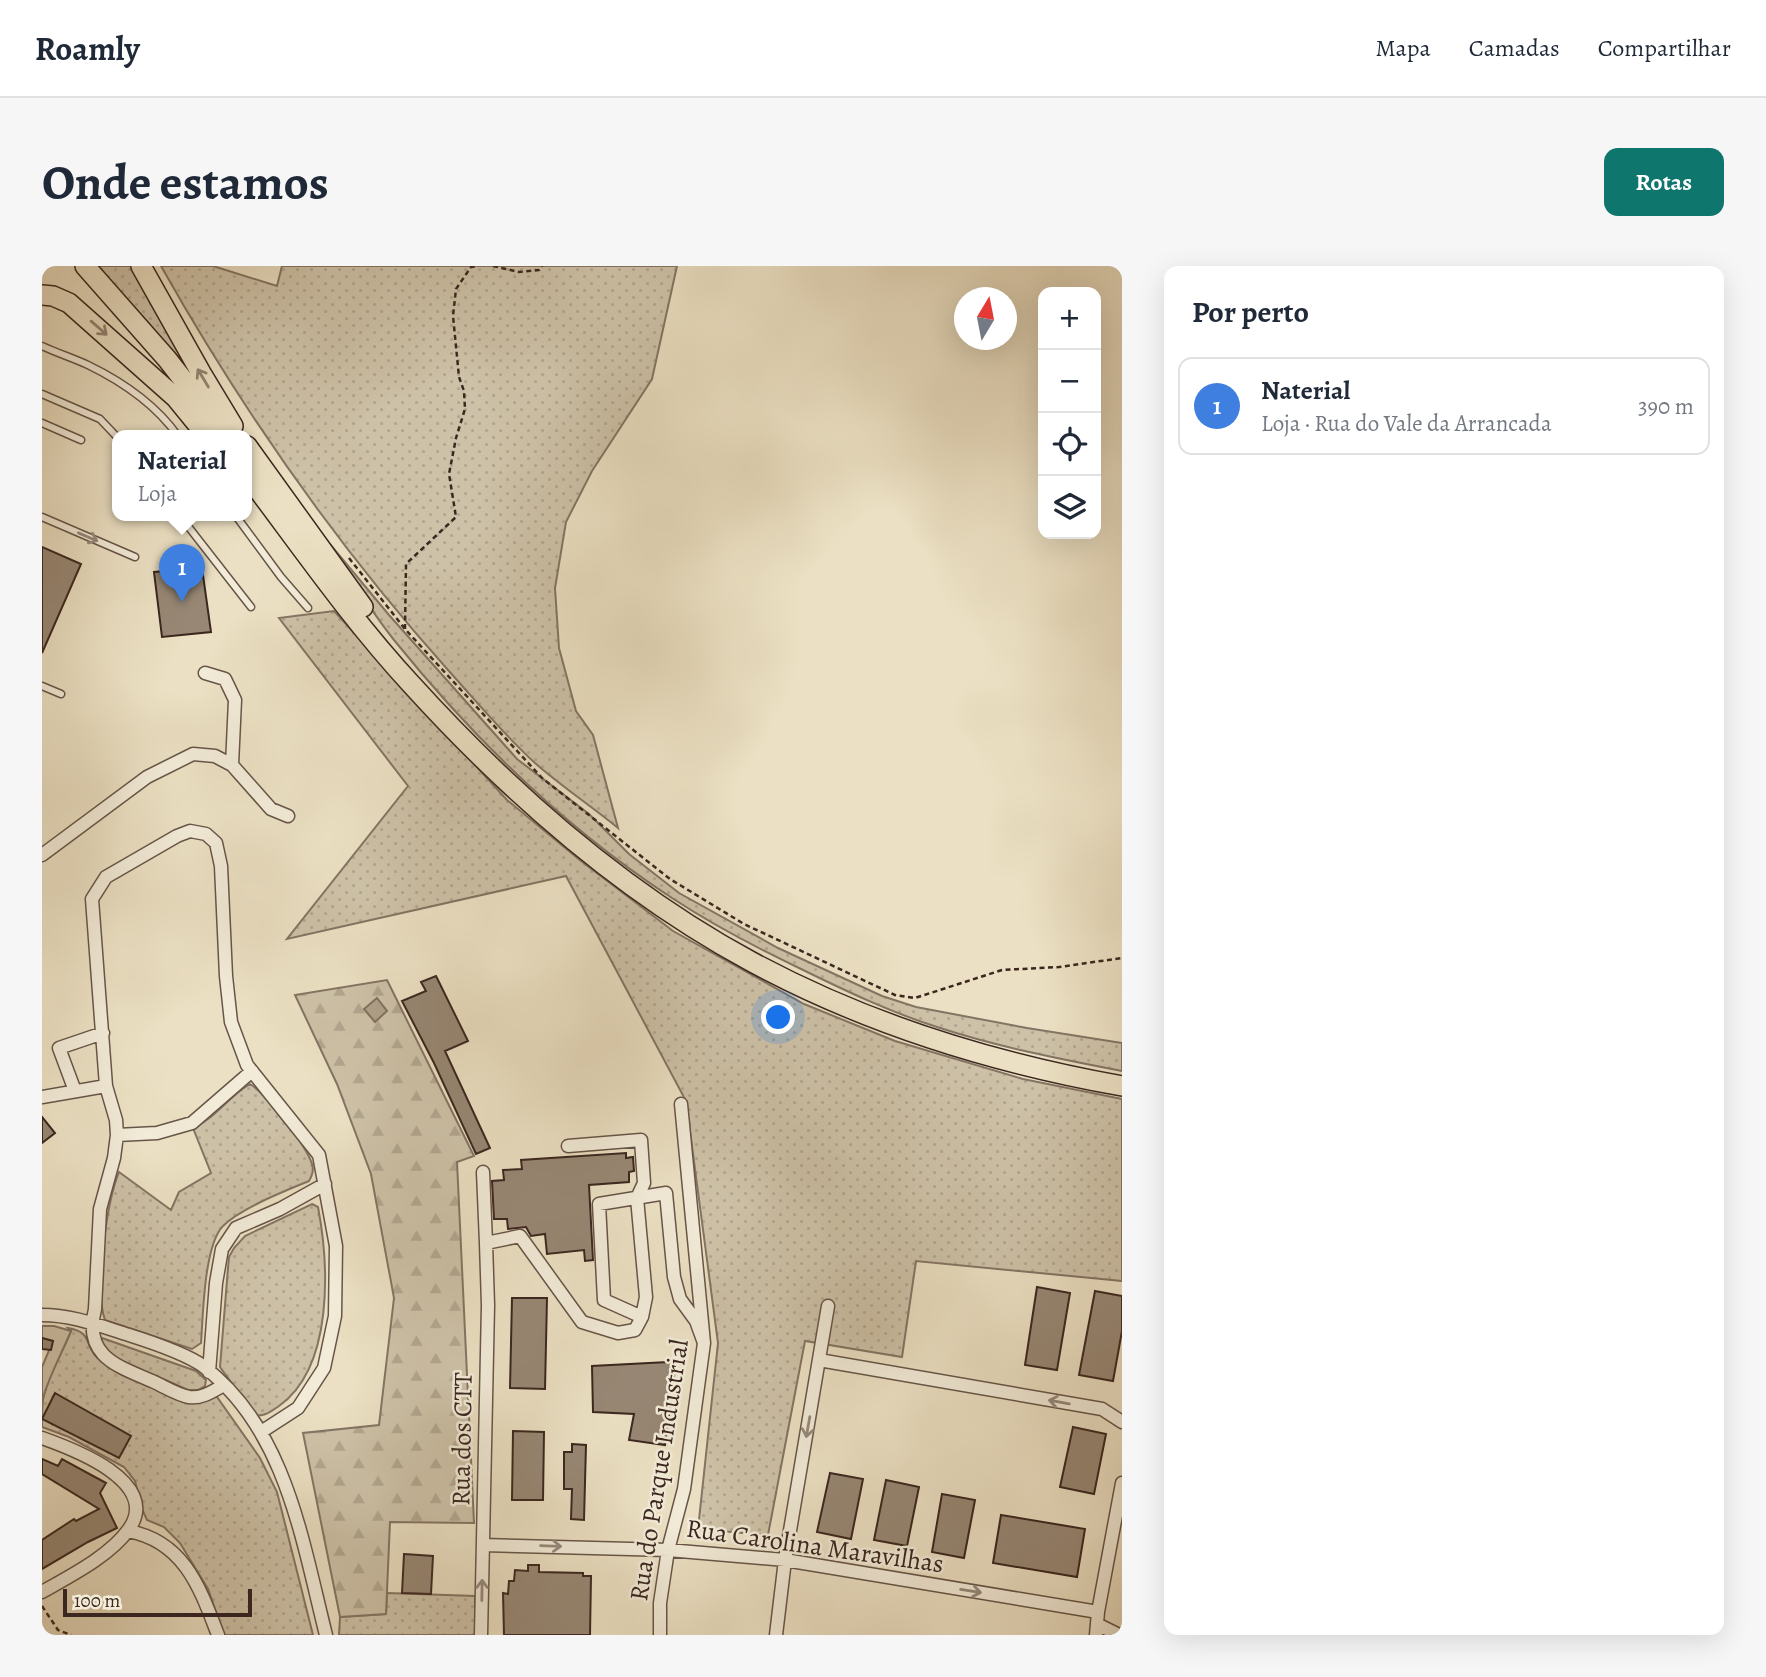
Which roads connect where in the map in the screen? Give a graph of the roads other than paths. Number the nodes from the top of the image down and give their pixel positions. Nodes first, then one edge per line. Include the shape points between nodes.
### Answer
1 (75, 266) edge
2 (85, 266) edge
3 (141, 266) edge
4 (42, 295) edge
5 (42, 346) edge
6 (42, 394) edge
7 (42, 423) edge
8 (173, 430) edge
9 (201, 430) edge
10 (211, 430) edge
11 (222, 430) edge
12 (236, 430) edge
13 (112, 432) edge
14 (81, 440) dead end
15 (252, 453) edge
16 (252, 468) edge
17 (252, 482) edge
18 (252, 496) edge
19 (42, 517) edge
20 (184, 521) edge
21 (240, 521) edge
22 (135, 557) dead end
23 (251, 607) dead end
24 (308, 608) dead end
25 (205, 673) dead end
26 (413, 682) junction
27 (42, 686) edge
28 (61, 694) dead end
29 (232, 765) junction
30 (288, 816) dead end
31 (42, 855) edge
32 (103, 1033) junction
33 (252, 1071) junction
34 (106, 1086) junction
35 (1122, 1086) edge
36 (75, 1091) junction
37 (42, 1097) edge
38 (681, 1104) dead end
39 (117, 1135) junction
40 (568, 1146) dead end
41 (483, 1172) dead end
42 (326, 1184) junction
43 (637, 1198) junction
44 (486, 1243) junction
45 (828, 1306) dead end
46 (42, 1315) edge
47 (642, 1317) junction
48 (92, 1323) junction
49 (704, 1343) junction
50 (819, 1360) junction
51 (209, 1372) junction
52 (224, 1385) junction
53 (1122, 1422) edge
54 (261, 1432) junction
55 (42, 1438) edge
56 (1122, 1483) edge
57 (128, 1531) junction
58 (483, 1545) junction
59 (668, 1550) junction
60 (785, 1560) junction
61 (42, 1592) edge
62 (1097, 1624) edge
63 (218, 1635) edge
64 (326, 1635) edge
65 (481, 1635) edge
66 (660, 1635) edge
67 (776, 1635) edge
68 (1119, 1635) edge

1 - 10 main road via 167,371
2 - 11 main road
12 -> 3 main road
4 -> 9 main road via 69,303 176,398
5 - 8 lane via 86,364 132,391
6 - 13 lane via 100,419
7 - 14 lane
15 - 26 main road
16 - 26 main road
17 - 26 main road via 340,598
18 - 26 main road via 300,558
19 -> 22 lane
20 - 23 lane
21 - 24 lane
25 - 29 street via 225,678 235,700
26 - 35 main road via 502,777 559,829 625,881 751,962 848,1007 934,1039 1007,1062
27 - 28 lane
29 - 30 street via 271,809
29 - 31 street via 215,756 193,754 147,777
32 - 33 street via 92,899 106,877 177,836 190,831 206,834 216,843 220,866 231,1023
32 - 34 street
32 - 36 street via 59,1048
33 - 39 street via 192,1123 157,1133
33 - 42 street via 319,1155
34 - 36 street
34 - 39 street
36 - 37 street
38 - 49 street, Rua do Parque Industrial
39 - 48 street via 100,1209
40 - 43 street via 641,1140 644,1183
41 - 44 street, Rua dos CTT
42 - 51 street via 236,1228 222,1249
42 - 54 street via 335,1246 335,1316 324,1368 298,1408
43 - 47 street via 646,1297
43 - 47 street via 599,1204 604,1300
43 - 49 street via 666,1193 674,1277 680,1299 696,1321
44 - 47 street via 520,1236 582,1322 618,1334 635,1330
44 - 58 street, Rua dos CTT
45 - 50 street
46 - 48 street
48 - 51 street via 169,1350
48 - 52 street via 94,1343 105,1358 125,1369 190,1397
49 - 59 street, Rua do Parque Industrial via 684,1489
53 -> 50 street via 1102,1409
50 -> 60 street
51 - 52 street
52 - 54 street
54 - 64 street via 287,1489
55 - 57 street via 87,1456 128,1486 136,1507
56 - 62 street
57 - 61 street via 100,1556
57 - 63 street via 148,1534 179,1558 200,1587
58 -> 59 street, Rua Carolina Maravilhas
65 -> 58 street, Rua dos CTT
59 - 60 street, Rua Carolina Maravilhas
59 - 66 street, Rua do Parque Industrial
60 -> 62 street, Rua Carolina Maravilhas
60 - 67 street
62 - 68 street, Rua Carolina Maravilhas

